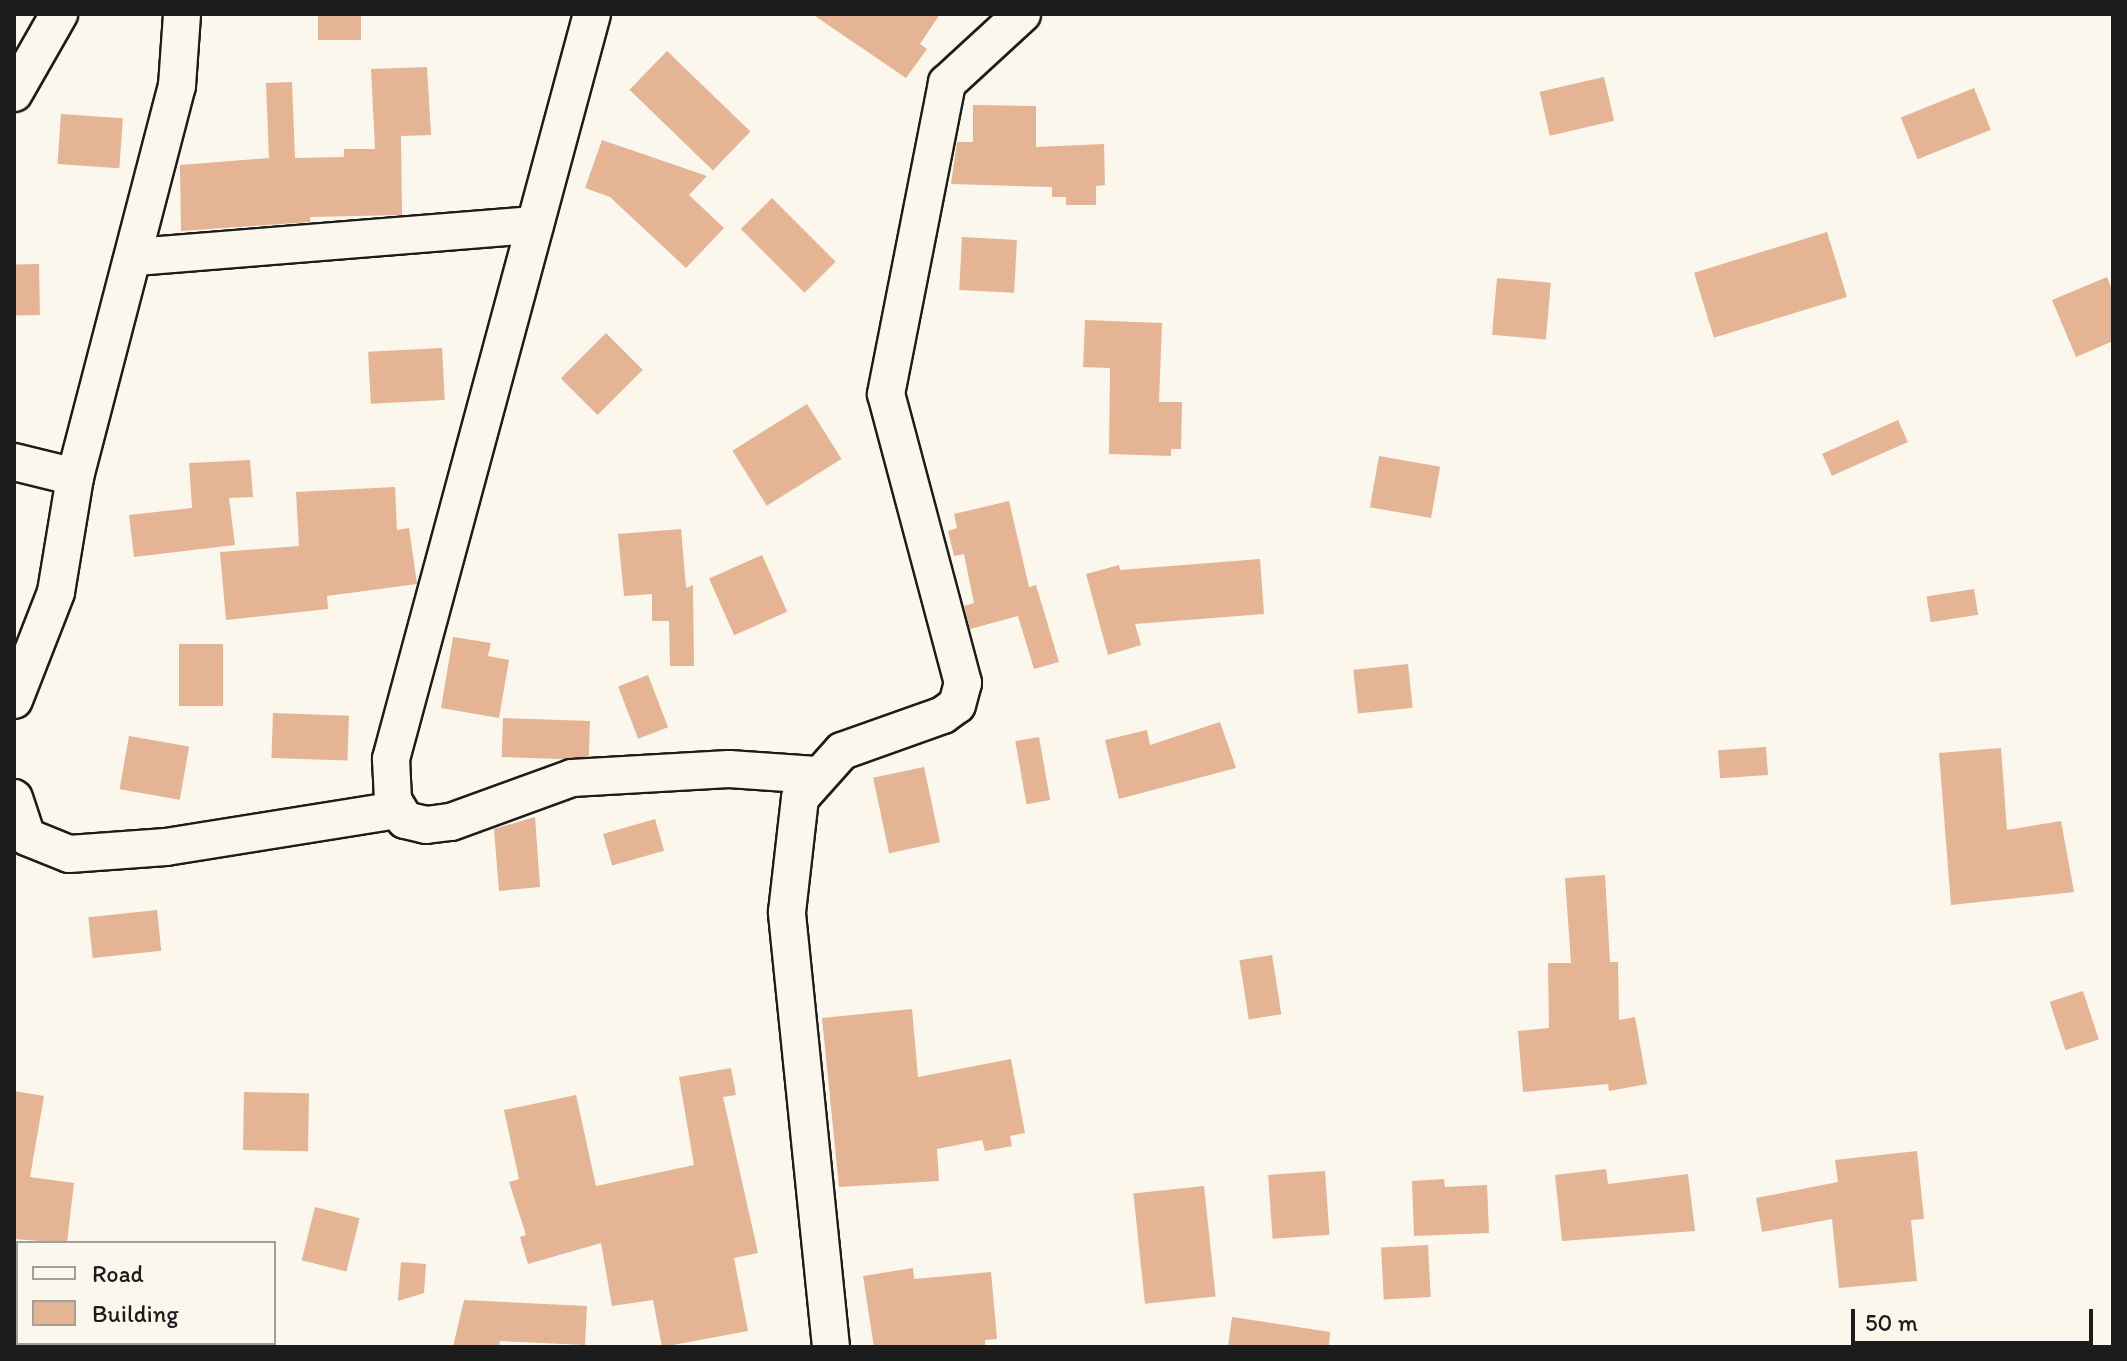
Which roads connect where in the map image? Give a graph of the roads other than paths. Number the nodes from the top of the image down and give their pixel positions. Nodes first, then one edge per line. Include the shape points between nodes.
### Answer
1 (59, 14) edge
2 (182, 14) edge
3 (592, 14) edge
4 (1022, 14) edge
5 (14, 93) edge
6 (535, 225) junction
7 (135, 257) junction
8 (14, 462) edge
9 (75, 477) junction
10 (14, 700) edge
11 (816, 775) junction
12 (14, 798) edge
13 (397, 810) junction
14 (831, 1347) edge

1 - 5 street
2 - 7 street via 177,86
3 - 6 street
4 - 11 street via 947,83 886,394 963,683 957,705 943,715 842,751
6 - 7 street
6 - 13 street via 391,759
7 - 9 street
8 - 9 street
9 - 10 street via 56,592
11 - 13 street via 729,769 572,778 451,822 426,825 405,820
11 - 14 street via 800,798 787,912
12 - 13 street via 27,837 69,854 166,847

